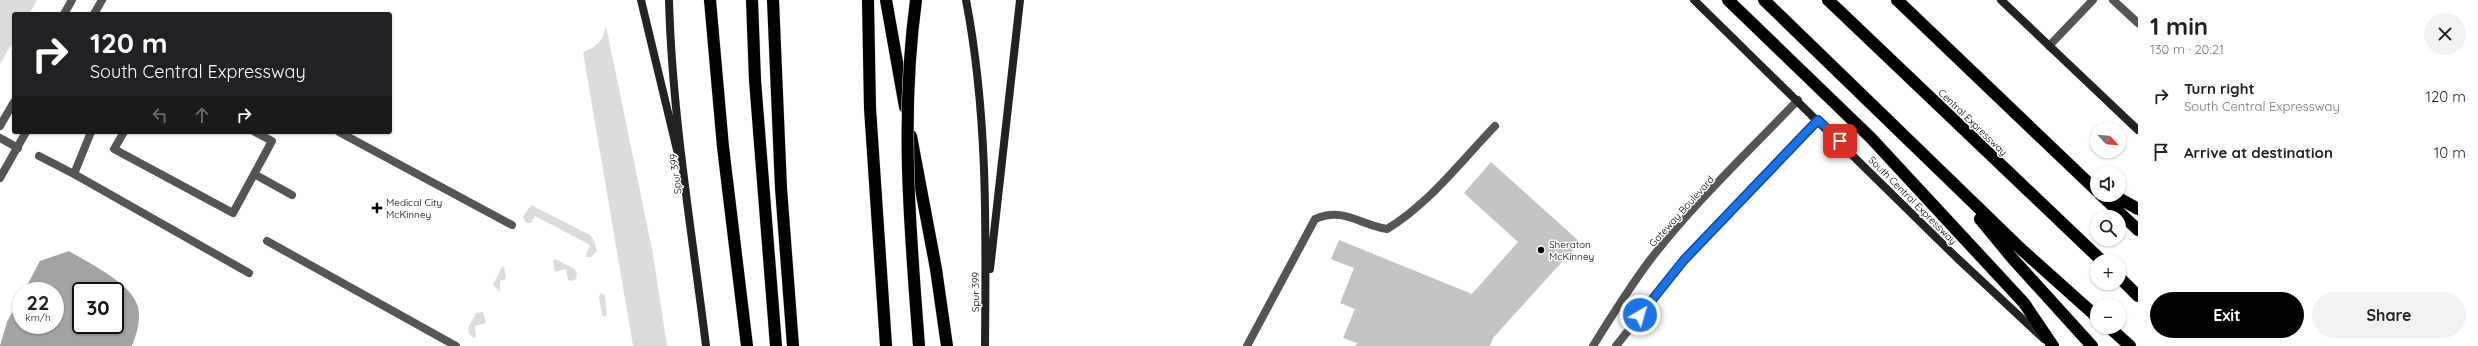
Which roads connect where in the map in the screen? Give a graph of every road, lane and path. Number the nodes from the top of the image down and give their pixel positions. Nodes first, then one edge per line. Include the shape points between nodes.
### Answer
1 (72, 0) edge
2 (102, 0) edge
3 (641, 0) edge
4 (670, 0) edge
5 (710, 0) edge
6 (752, 0) edge
7 (773, 0) edge
8 (868, 0) edge
9 (886, 0) edge
10 (916, 0) edge
11 (966, 0) edge
12 (1020, 0) edge
13 (1694, 0) edge
14 (1728, 0) edge
15 (1764, 0) edge
16 (1828, 0) edge
17 (1897, 0) edge
18 (2001, 0) edge
19 (2093, 0) edge
20 (2113, 0) edge
21 (65, 12) edge
22 (95, 12) edge
23 (2138, 23) edge
24 (2049, 46) junction
25 (1798, 100) junction
26 (12, 105) edge
27 (1818, 120) junction
28 (0, 126) edge
29 (1495, 126) dead end
30 (2138, 130) edge
31 (25, 134) edge
32 (89, 134) edge
33 (123, 134) edge
34 (259, 134) edge
35 (343, 134) edge
36 (0, 138) edge
37 (18, 148) junction
38 (39, 156) dead end
39 (74, 174) junction
40 (254, 174) junction
41 (0, 178) edge
42 (2083, 178) junction
43 (2090, 182) edge
44 (2090, 184) edge
45 (1955, 186) junction
46 (686, 188) junction
47 (292, 196) dead end
48 (2108, 202) edge
49 (2126, 202) edge
50 (2138, 209) edge
51 (512, 225) dead end
52 (2138, 230) edge
53 (267, 241) dead end
54 (2095, 254) edge
55 (249, 273) dead end
56 (2126, 284) edge
57 (2138, 296) edge
58 (986, 302) junction
59 (2090, 311) edge
60 (2117, 334) edge
61 (451, 345) edge
62 (706, 346) edge
63 (747, 346) edge
64 (776, 346) edge
65 (793, 346) edge
66 (886, 346) edge
67 (919, 346) edge
68 (947, 346) edge
69 (985, 346) edge
70 (1246, 346) edge
71 (1593, 346) edge
72 (1616, 346) edge
73 (2052, 346) edge
74 (2092, 346) edge
75 (2130, 346) edge

1 - 21 street
2 - 22 street
3 - 46 main road
4 - 46 main road, Spur 399 via 670,32
5 - 63 highway via 723,146
6 - 64 highway via 754,80
7 - 65 highway via 781,188
8 - 66 highway via 870,108
9 - 68 highway via 936,269
10 - 67 highway, bridge via 908,55 906,114 908,203
11 - 58 main road, Spur 399 via 976,49 982,111
12 - 58 main road
13 - 25 main road, South Central Expressway
14 - 73 highway via 1871,138 2024,303
15 - 45 highway
16 - 54 highway, Central Expressway
17 - 42 highway
18 - 24 main road
19 - 24 street
20 - 23 street
24 - 30 main road
25 - 27 main road, South Central Expressway
25 - 71 street, Gateway Boulevard via 1649,261
26 - 28 street
27 - 72 street via 1684,260
27 - 73 main road, South Central Expressway via 1956,257
29 - 70 street via 1419,205 1387,229 1374,227 1340,214 1329,214 1315,219
31 - 37 street
32 - 39 street
33 - 40 street via 114,149 233,213
34 - 40 street via 272,141
35 - 51 street
36 - 37 street
37 - 41 street
38 - 39 street
39 - 55 street
40 - 47 street
42 - 43 highway
42 - 44 highway
45 - 59 highway
45 - 74 highway via 2013,259
46 - 62 main road, Spur 399
48 - 52 highway
49 - 50 highway
53 - 61 street
56 - 57 highway
58 - 69 main road, Spur 399
60 - 75 highway

